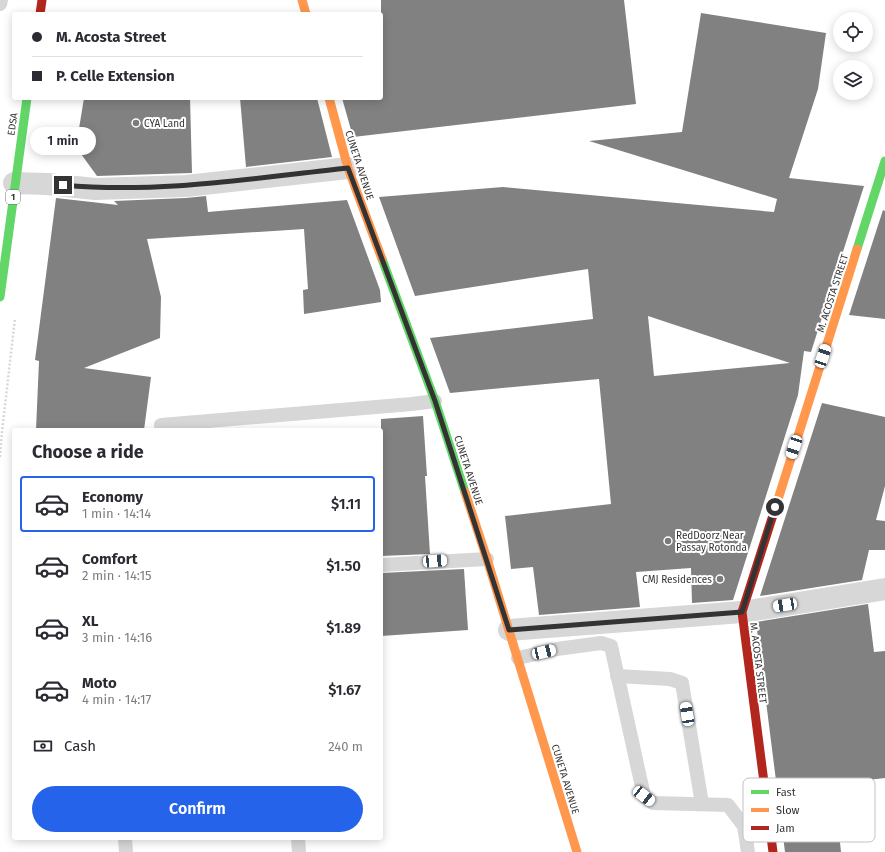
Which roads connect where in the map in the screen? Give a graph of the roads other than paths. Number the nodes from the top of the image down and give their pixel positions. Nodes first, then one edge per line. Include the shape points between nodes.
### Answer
1 (1, 0) edge
2 (42, 0) edge
3 (302, 0) edge
4 (0, 4) edge
5 (40, 12) edge
6 (305, 12) edge
7 (27, 100) edge
8 (330, 100) edge
9 (885, 161) edge
10 (348, 168) junction
11 (14, 183) junction
12 (0, 296) edge
13 (435, 401) junction
14 (162, 428) edge
15 (487, 558) junction
16 (383, 565) edge
17 (885, 590) edge
18 (742, 612) junction
19 (509, 630) junction
20 (518, 658) junction
21 (617, 676) junction
22 (763, 778) edge
23 (702, 804) junction
24 (743, 825) edge
25 (125, 840) edge
26 (298, 840) edge
27 (746, 842) edge
28 (771, 842) edge
29 (126, 852) edge
30 (299, 852) edge
31 (577, 852) edge
32 (748, 852) edge
33 (772, 852) edge

1 - 4 lane
2 - 5 main road
3 - 6 main road
7 - 11 main road, EDSA / 1
8 - 10 main road, CUNETA AVENUE
9 - 18 main road, M. ACOSTA STREET
10 - 11 street via 186,186 95,188
10 - 13 main road, CUNETA AVENUE
11 - 12 main road, EDSA / 1
13 - 14 lane via 161,425
13 - 15 main road, CUNETA AVENUE
15 - 16 lane
15 - 19 main road, CUNETA AVENUE
17 - 18 street
18 - 19 street
18 - 22 main road, M. ACOSTA STREET
19 - 20 main road, CUNETA AVENUE
20 - 21 lane via 557,649 602,643 611,646
20 - 31 main road, CUNETA AVENUE
21 - 23 lane via 644,796 653,803
21 - 23 lane via 670,679 682,683
23 - 24 lane via 728,805
25 - 29 lane
26 - 30 lane
27 - 32 lane
28 - 33 main road, M. ACOSTA STREET

